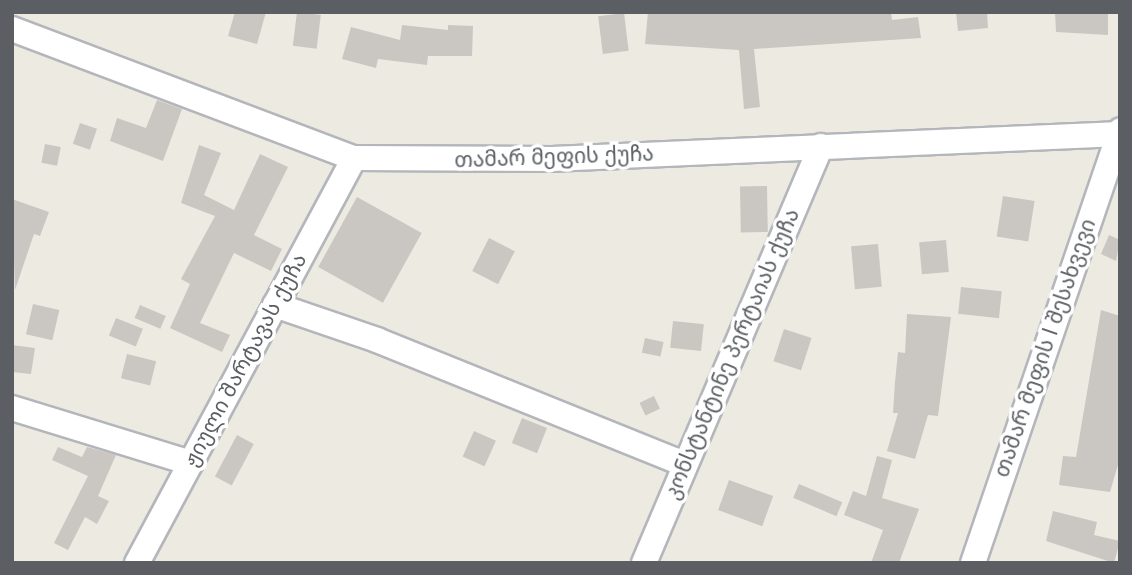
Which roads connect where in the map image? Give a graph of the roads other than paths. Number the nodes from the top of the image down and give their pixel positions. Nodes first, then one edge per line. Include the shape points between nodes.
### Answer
1 (12, 29) edge
2 (1119, 132) edge
3 (821, 146) junction
4 (354, 158) junction
5 (275, 305) junction
6 (12, 408) edge
7 (191, 463) junction
8 (684, 464) junction
9 (980, 561) edge
10 (137, 563) edge
11 (644, 563) edge

1 - 4 street, თამარ მეფის ქუჩა
2 - 3 street, თამარ მეფის ქუჩა
2 - 9 street, თამარ მეფის I შესახვევი
3 - 4 street, თამარ მეფის ქუჩა via 500,161
3 - 8 street, კონსტანტინე პერტაიას ქუჩა
4 - 5 street, ჟიული შარტავას ქუჩა
5 - 7 street, ჟიული შარტავას ქუჩა
5 - 8 street via 377,340
6 - 7 street
7 - 10 street, ჟიული შარტავას ქუჩა
8 - 11 street, კონსტანტინე პერტაიას ქუჩა

